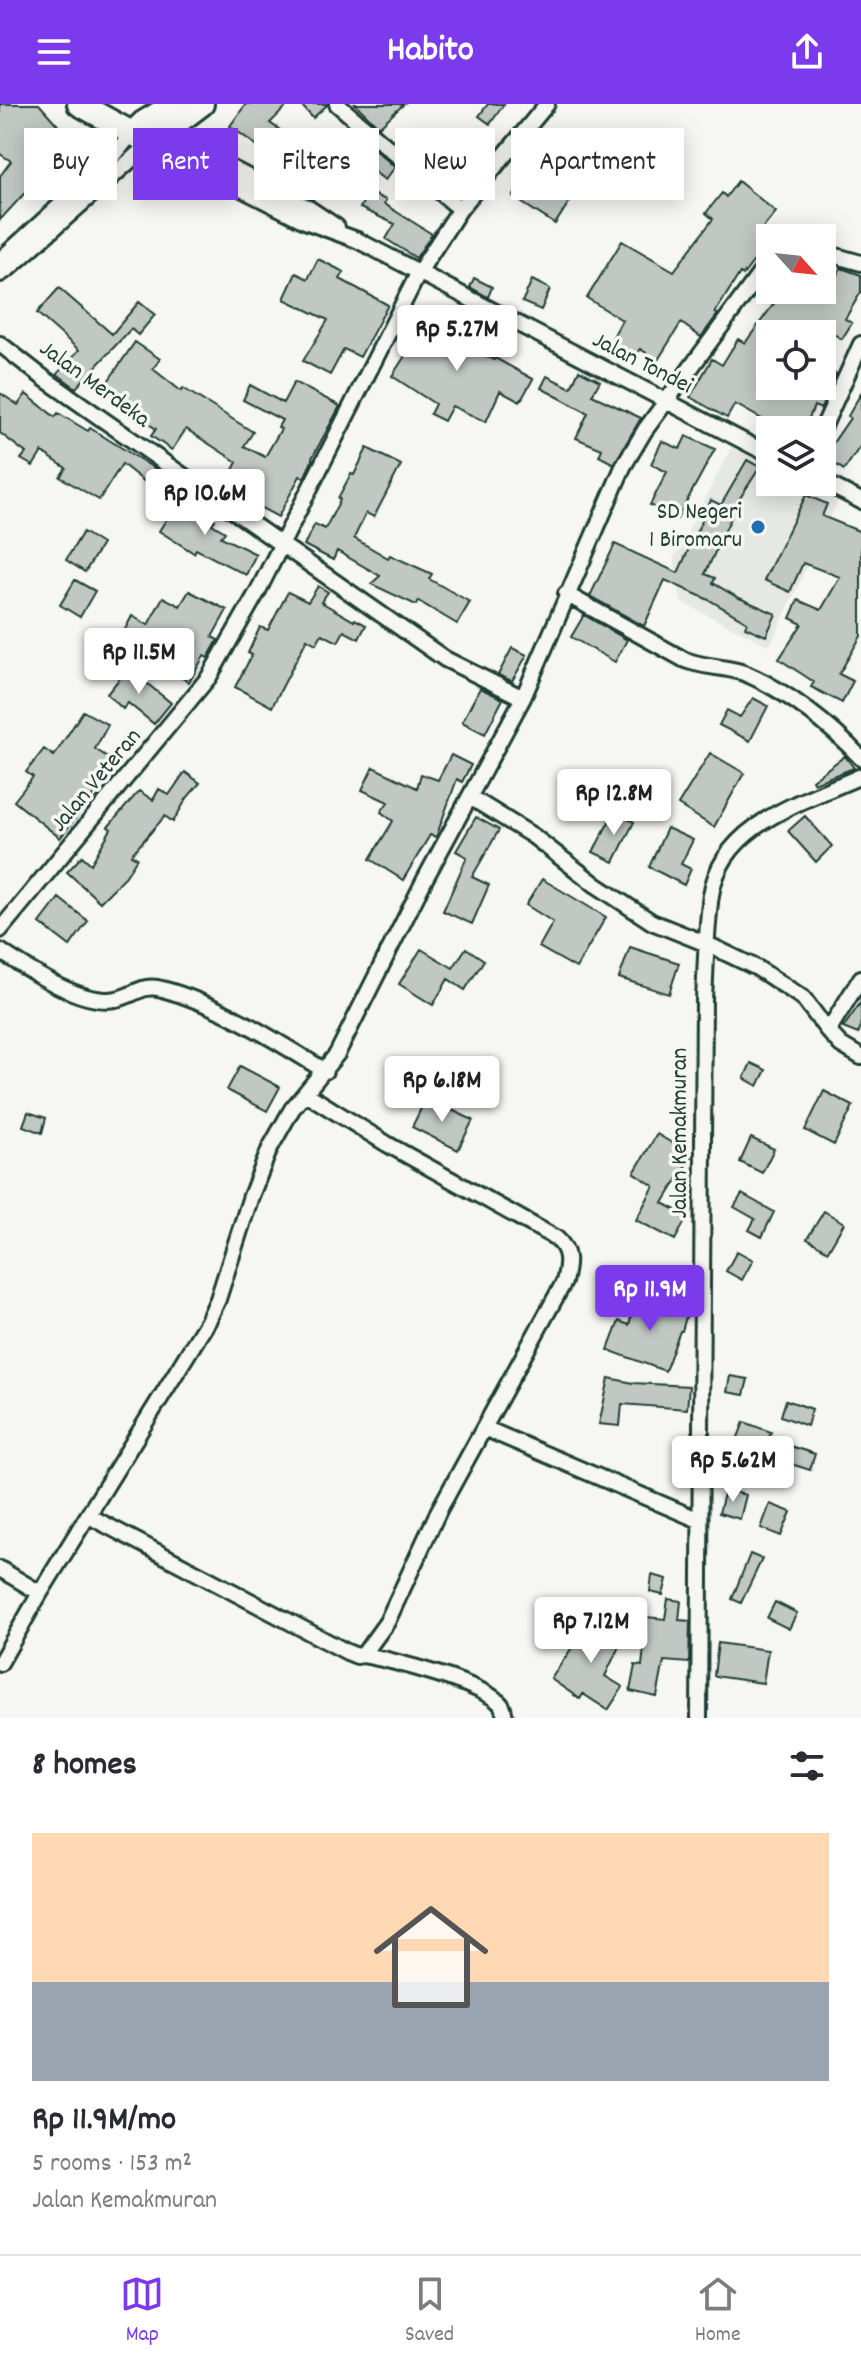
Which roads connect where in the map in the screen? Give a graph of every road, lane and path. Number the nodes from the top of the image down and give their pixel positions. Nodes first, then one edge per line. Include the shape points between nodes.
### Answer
1 (79, 104) edge
2 (104, 104) edge
3 (174, 104) edge
4 (202, 104) edge
5 (337, 104) edge
6 (547, 104) edge
7 (135, 128) edge
8 (140, 128) edge
9 (152, 128) edge
10 (156, 128) edge
11 (133, 143) edge
12 (133, 146) edge
13 (238, 184) edge
14 (460, 209) junction
15 (836, 256) edge
16 (0, 260) edge
17 (861, 263) edge
18 (419, 272) junction
19 (0, 274) edge
20 (756, 279) edge
21 (0, 344) edge
22 (861, 344) edge
23 (666, 401) junction
24 (828, 416) edge
25 (756, 448) edge
26 (836, 488) edge
27 (861, 501) edge
28 (280, 545) junction
29 (566, 594) junction
30 (523, 698) junction
31 (861, 758) edge
32 (861, 776) edge
33 (470, 797) junction
34 (0, 930) edge
35 (707, 944) junction
36 (0, 951) edge
37 (861, 978) edge
38 (828, 1031) junction
39 (861, 1057) edge
40 (325, 1071) junction
41 (305, 1093) junction
42 (484, 1428) junction
43 (89, 1516) junction
44 (699, 1520) junction
45 (0, 1569) edge
46 (40, 1593) junction
47 (363, 1655) junction
48 (0, 1663) edge
49 (505, 1718) edge
50 (699, 1718) edge

1 - 7 main road
2 - 8 main road
3 - 9 main road
4 - 10 main road
5 - 14 street
6 - 14 street, Jalan Veteran
11 - 16 street
12 - 19 street
13 - 18 street, Jalan Tondei via 305,221
14 - 18 street, Jalan Veteran
15 - 17 street
18 - 23 street, Jalan Tondei
18 - 28 street, Jalan Veteran
20 - 23 street
21 - 28 street, Jalan Merdeka
22 - 24 street
23 - 25 street, Jalan Tondei
23 - 29 street via 623,467
26 - 27 street
28 - 30 street, Jalan Merdeka via 445,659
28 - 34 street, Jalan Veteran via 209,677
29 - 30 street
29 - 31 street via 698,666 760,681 812,713
30 - 33 street
32 - 35 street, Jalan Kemakmuran via 768,819 733,844 715,877
33 - 35 street via 652,922
33 - 40 street
35 - 38 street via 803,998
35 - 44 street, Jalan Kemakmuran
36 - 40 street via 70,992 116,1000 137,989 161,988 273,1038
37 - 38 street
38 - 39 street
40 - 41 street
41 - 42 street via 564,1245 564,1282
41 - 43 street via 264,1162 208,1321
42 - 44 street
42 - 47 street via 387,1622
43 - 46 street
43 - 47 street via 347,1652
44 - 50 street, Jalan Kemakmuran
45 - 46 street
46 - 48 street
47 - 49 street via 404,1663 474,1689 495,1699

